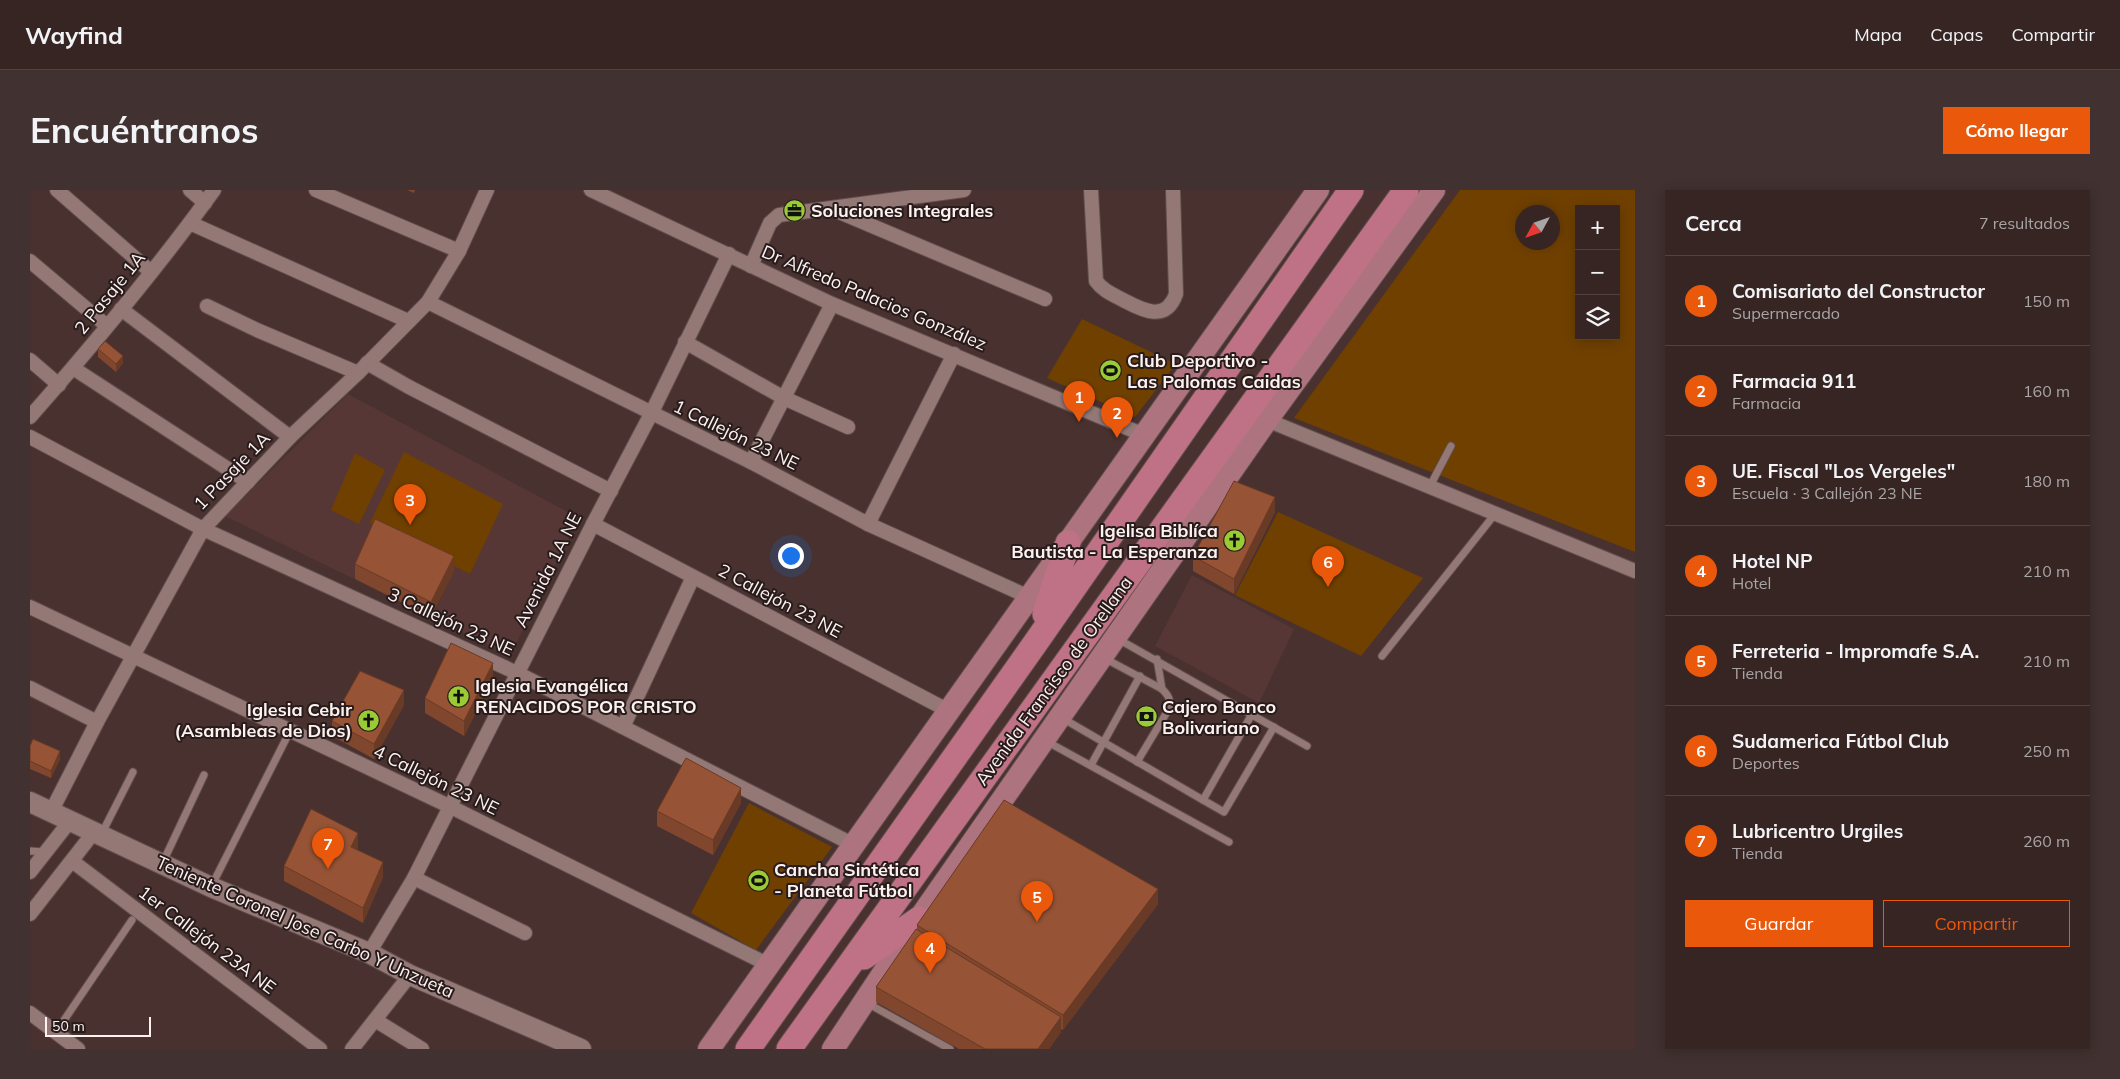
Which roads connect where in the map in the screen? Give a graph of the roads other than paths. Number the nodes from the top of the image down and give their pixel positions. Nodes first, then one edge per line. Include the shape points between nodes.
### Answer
1 (57, 190) edge
2 (190, 190) edge
3 (214, 190) edge
4 (316, 190) edge
5 (487, 190) edge
6 (591, 190) edge
7 (964, 190) edge
8 (1091, 190) edge
9 (1173, 190) edge
10 (1318, 190) edge
11 (1351, 190) edge
12 (1406, 190) edge
13 (1434, 190) edge
14 (205, 202) junction
15 (830, 208) junction
16 (190, 223) junction
17 (459, 251) junction
18 (729, 254) junction
19 (30, 261) edge
20 (751, 266) junction
21 (152, 272) junction
22 (1045, 299) dead end
23 (428, 302) junction
24 (832, 304) junction
25 (207, 306) dead end
26 (122, 309) junction
27 (408, 321) junction
28 (107, 326) junction
29 (685, 342) junction
30 (954, 354) junction
31 (30, 360) edge
32 (73, 368) junction
33 (363, 368) junction
34 (59, 385) junction
35 (784, 398) junction
36 (651, 414) junction
37 (30, 417) edge
38 (1267, 420) junction
39 (848, 427) dead end
40 (1144, 434) junction
41 (30, 437) edge
42 (290, 438) junction
43 (1451, 446) dead end
44 (752, 462) junction
45 (248, 482) junction
46 (1430, 486) junction
47 (611, 491) junction
48 (1496, 513) junction
49 (593, 524) junction
50 (868, 524) junction
51 (203, 529) junction
52 (1068, 543) junction
53 (1635, 570) edge
54 (693, 577) junction
55 (1029, 597) junction
56 (30, 607) edge
57 (1115, 637) junction
58 (1034, 645) junction
59 (1382, 656) dead end
60 (134, 657) junction
61 (1102, 657) junction
62 (1157, 660) junction
63 (517, 673) junction
64 (1140, 676) junction
65 (30, 688) edge
66 (1162, 689) junction
67 (949, 712) junction
68 (1252, 714) junction
69 (1060, 716) junction
70 (97, 722) junction
71 (623, 727) junction
72 (1274, 727) junction
73 (290, 731) junction
74 (1044, 740) junction
75 (1104, 742) junction
76 (1307, 746) dead end
77 (1137, 762) junction
78 (1091, 765) junction
79 (134, 772) dead end
80 (204, 775) dead end
81 (1203, 800) junction
82 (30, 802) edge
83 (451, 808) junction
84 (51, 812) junction
85 (70, 821) junction
86 (97, 834) junction
87 (1229, 842) dead end
88 (854, 845) junction
89 (30, 851) edge
90 (46, 852) junction
91 (72, 862) junction
92 (162, 864) junction
93 (30, 872) edge
94 (414, 878) junction
95 (211, 887) junction
96 (30, 914) edge
97 (920, 919) junction
98 (132, 920) dead end
99 (525, 933) dead end
100 (368, 953) junction
101 (769, 966) junction
102 (410, 975) junction
103 (843, 975) junction
104 (865, 1002) junction
105 (30, 1013) edge
106 (375, 1020) junction
107 (56, 1032) junction
108 (838, 1046) edge
109 (78, 1049) edge
110 (320, 1049) edge
111 (352, 1049) edge
112 (422, 1049) edge
113 (581, 1049) edge
114 (709, 1049) edge
115 (748, 1049) edge
116 (789, 1049) edge
117 (950, 1049) edge

1 - 21 street
2 - 14 street
3 - 14 street, 2 Pasaje 1A
4 - 17 street
5 - 17 street, 1 Pasaje 1A
6 - 18 street, Dr Alfredo Palacios González
7 - 15 street
8 - 9 street via 1096,281 1102,289 1141,309 1156,312 1170,305 1176,294
10 - 40 main road
11 - 58 highway, Avenida Francisco de Orellana
12 - 103 highway, Avenida Francisco de Orellana
13 - 38 main road, Avenida Francisco de Orellana
14 - 16 street, 2 Pasaje 1A
15 - 20 street via 785,213 774,219
15 - 22 street
16 - 21 street, 2 Pasaje 1A
16 - 27 street
17 - 23 street, 1 Pasaje 1A
18 - 20 street, Dr Alfredo Palacios González
18 - 29 street, Avenida 1A NE
19 - 28 street
20 - 24 street, Dr Alfredo Palacios González
21 - 26 street, 2 Pasaje 1A
23 - 27 street, 1 Pasaje 1A
23 - 36 street, 1 Callejón 23 NE
24 - 30 street, Dr Alfredo Palacios González
24 - 35 street
25 - 33 street via 257,330
26 - 28 street, 2 Pasaje 1A
26 - 42 street
27 - 33 street, 1 Pasaje 1A
28 - 32 street, 2 Pasaje 1A
29 - 35 street
29 - 36 street, Avenida 1A NE
30 - 40 street, Dr Alfredo Palacios González
30 - 50 street
31 - 34 street
32 - 34 street, 2 Pasaje 1A
32 - 45 street
33 - 42 street, 1 Pasaje 1A
33 - 47 street via 409,387
34 - 37 street, 2 Pasaje 1A
35 - 39 street
35 - 44 street
36 - 44 street, 1 Callejón 23 NE
36 - 47 street, Avenida 1A NE
38 - 46 street
38 - 57 main road, Avenida Francisco de Orellana
40 - 52 main road
41 - 51 street, 3 Callejón 23 NE
42 - 45 street, 1 Pasaje 1A
43 - 46 lane
44 - 50 street, 1 Callejón 23 NE
45 - 51 street, 1 Pasaje 1A
46 - 48 street
47 - 49 street, Avenida 1A NE
48 - 53 street
48 - 59 lane
49 - 54 street, 2 Callejón 23 NE
49 - 63 street, Avenida 1A NE
50 - 55 street, 1 Callejón 23 NE
51 - 60 street, 1 Pasaje 1A
51 - 63 street, 3 Callejón 23 NE
52 - 55 main road
52 - 58 highway
54 - 67 street, 2 Callejón 23 NE
54 - 71 street
55 - 67 main road
56 - 60 street, 4 Callejón 23 NE
57 - 61 main road, Avenida Francisco de Orellana
57 - 62 lane
58 - 115 highway, Avenida Francisco de Orellana
60 - 70 street, 1 Pasaje 1A
60 - 73 street, 4 Callejón 23 NE
61 - 64 lane
61 - 69 main road, Avenida Francisco de Orellana
62 - 66 lane
62 - 68 lane
63 - 71 street, 3 Callejón 23 NE
63 - 83 street, Avenida 1A NE
64 - 66 lane
64 - 75 lane
65 - 70 street
66 - 77 lane via 1168,695 1170,707
67 - 88 main road
68 - 72 lane
68 - 81 lane
69 - 74 main road, Avenida Francisco de Orellana
69 - 75 lane
70 - 84 street, 1 Pasaje 1A
71 - 88 street, 3 Callejón 23 NE
72 - 76 lane
72 - 81 lane via 1224,812
73 - 83 street, 4 Callejón 23 NE
73 - 95 lane
74 - 78 lane
74 - 97 main road, Avenida Francisco de Orellana via 953,877
75 - 77 lane
75 - 78 lane
77 - 81 lane
78 - 87 lane
79 - 86 lane
80 - 92 lane
82 - 84 street, Teniente Coronel Jose Carbo Y Unzueta
83 - 94 street, Avenida 1A NE
83 - 101 street, 4 Callejón 23 NE
84 - 85 street, Teniente Coronel Jose Carbo Y Unzueta
85 - 86 street, Teniente Coronel Jose Carbo Y Unzueta
85 - 90 street
86 - 91 street
86 - 92 street, Teniente Coronel Jose Carbo Y Unzueta
88 - 101 main road
89 - 90 lane
90 - 93 street
91 - 96 street
91 - 110 street, 1er Callejón 23A NE
92 - 95 street, Teniente Coronel Jose Carbo Y Unzueta
94 - 99 street
94 - 100 street, Avenida 1A NE
95 - 100 street, Teniente Coronel Jose Carbo Y Unzueta
97 - 103 highway via 873,950
97 - 104 main road, Avenida Francisco de Orellana via 885,979
98 - 107 lane
100 - 102 street, Teniente Coronel Jose Carbo Y Unzueta
101 - 114 main road
102 - 106 street
102 - 113 street, Teniente Coronel Jose Carbo Y Unzueta
103 - 116 highway, Avenida Francisco de Orellana
104 - 108 main road, Avenida Francisco de Orellana
104 - 117 lane
105 - 107 street
106 - 111 street
106 - 112 street
107 - 109 street

